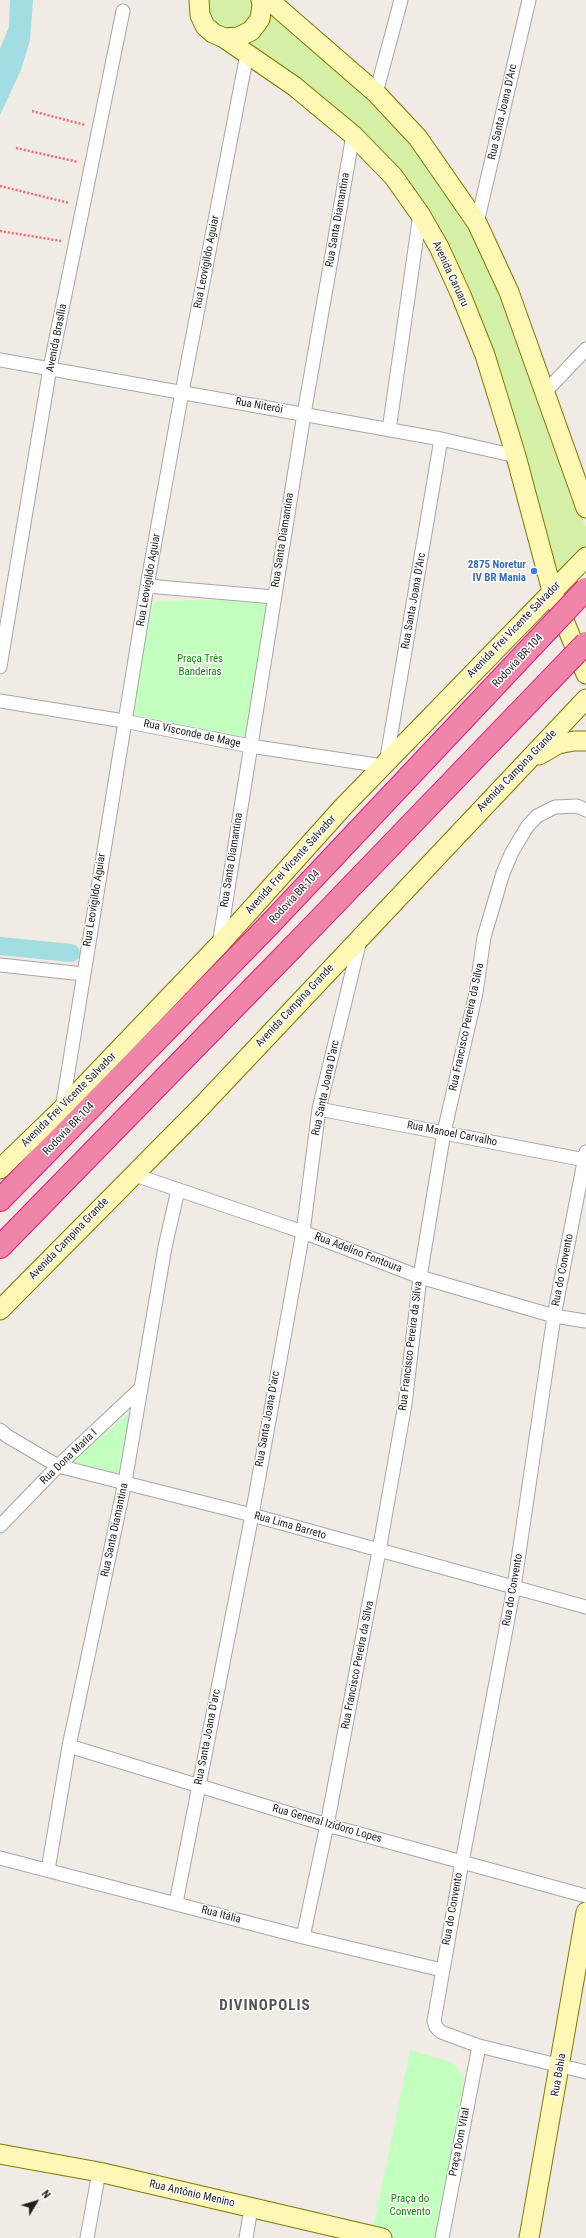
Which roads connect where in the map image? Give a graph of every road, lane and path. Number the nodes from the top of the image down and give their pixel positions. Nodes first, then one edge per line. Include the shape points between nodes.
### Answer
1 (199, 0) edge
2 (261, 0) edge
3 (269, 0) edge
4 (401, 0) edge
5 (529, 0) edge
6 (123, 11) dead end
7 (224, 38) junction
8 (247, 54) junction
9 (376, 93) junction
10 (32, 111) dead end
11 (99, 128) junction
12 (353, 135) junction
13 (16, 148) dead end
14 (92, 165) junction
15 (0, 186) edge
16 (83, 206) junction
17 (420, 214) junction
18 (477, 223) junction
19 (0, 231) edge
20 (76, 244) junction
21 (586, 349) edge
22 (0, 360) edge
23 (50, 368) junction
24 (546, 391) junction
25 (182, 392) junction
26 (304, 414) junction
27 (389, 430) junction
28 (441, 439) junction
29 (516, 456) junction
30 (586, 508) edge
31 (584, 559) edge
32 (148, 586) junction
33 (586, 589) edge
34 (552, 591) junction
35 (274, 597) junction
36 (586, 643) edge
37 (0, 667) edge
38 (586, 674) edge
39 (586, 699) edge
40 (0, 701) edge
41 (124, 721) junction
42 (586, 741) edge
43 (250, 746) junction
44 (527, 761) junction
45 (385, 764) junction
46 (586, 810) edge
47 (361, 935) junction
48 (219, 946) junction
49 (0, 965) edge
50 (83, 974) junction
51 (62, 1109) junction
52 (319, 1109) junction
53 (444, 1132) junction
54 (585, 1156) edge
55 (0, 1169) edge
56 (132, 1174) junction
57 (178, 1190) junction
58 (0, 1200) edge
59 (303, 1232) junction
60 (0, 1247) edge
61 (420, 1277) junction
62 (0, 1310) edge
63 (554, 1316) junction
64 (586, 1321) edge
65 (140, 1389) junction
66 (0, 1430) edge
67 (58, 1466) junction
68 (125, 1482) junction
69 (252, 1515) junction
70 (0, 1526) edge
71 (379, 1551) junction
72 (514, 1588) junction
73 (586, 1607) edge
74 (69, 1746) junction
75 (199, 1787) junction
76 (327, 1825) junction
77 (0, 1858) edge
78 (462, 1862) junction
79 (48, 1870) junction
80 (586, 1896) edge
81 (176, 1903) junction
82 (586, 1912) edge
83 (304, 1937) junction
84 (442, 1970) junction
85 (479, 2046) junction
86 (560, 2065) junction
87 (586, 2072) edge
88 (0, 2154) edge
89 (99, 2172) junction
90 (251, 2208) junction
91 (87, 2238) edge
92 (246, 2238) edge
93 (382, 2238) edge
94 (442, 2238) edge
95 (529, 2238) edge

1 - 7 main road, Avenida Caruaru via 200,15 205,26
2 - 7 main road via 260,19 251,31 238,37
3 - 9 main road
4 - 9 street
5 - 18 street, Rua Santa Joana D'Arc
6 - 11 street, Avenida Brasília
7 - 8 main road, Avenida Caruaru
8 - 12 main road, Avenida Caruaru via 294,86
8 - 25 street, Rua Leovigildo Aguiar
9 - 18 main road via 418,138
10 - 11 path
11 - 14 street, Avenida Brasília
12 - 17 main road, Avenida Caruaru via 393,176
12 - 26 street, Rua Santa Diamantina
13 - 14 path
14 - 16 street, Avenida Brasília
15 - 16 path
16 - 20 street, Avenida Brasília
17 - 27 street
17 - 29 main road, Avenida Caruaru via 452,275 483,349
18 - 24 main road via 509,292
19 - 20 path
20 - 23 street, Avenida Brasília
21 - 24 street
22 - 23 street, Rua Niterói
23 - 25 street, Rua Niterói
23 - 37 street, Avenida Brasília
24 - 30 main road
25 - 26 street, Rua Niterói
25 - 32 street, Rua Leovigildo Aguiar
26 - 27 street, Rua Niterói
26 - 35 street, Rua Santa Diamantina
27 - 28 street, Rua Niterói
28 - 29 street, Rua Niterói
28 - 45 street, Rua Santa Joana D'Arc
29 - 34 main road, Avenida Caruaru
31 - 34 main road, Avenida Frei Vicente Salvador
32 - 35 street
32 - 41 street, Rua Leovigildo Aguiar
33 - 58 highway, Rodovia BR-104, bridge via 270,924
34 - 38 main road, Avenida Caruaru
34 - 45 main road, Avenida Frei Vicente Salvador
35 - 43 street, Rua Santa Diamantina
36 - 60 highway, bridge
39 - 44 main road, Avenida Campina Grande
40 - 41 street, Rua Visconde de Mage
41 - 43 street, Rua Visconde de Mage
41 - 50 street, Rua Leovigildo Aguiar
42 - 44 main road via 558,744
43 - 45 street, Rua Visconde de Mage
43 - 48 street, Rua Santa Diamantina
44 - 47 main road, Avenida Campina Grande
45 - 48 main road, Avenida Frei Vicente Salvador via 343,807
46 - 53 street, Rua Francisco Pereira da Silva via 577,806 555,807 537,816 512,852 484,937 476,993
47 - 52 street, Rua Santa Joana D'arc
47 - 56 main road, Avenida Campina Grande via 197,1111
48 - 51 main road, Avenida Frei Vicente Salvador
49 - 50 street
50 - 51 street, Rua Leovigildo Aguiar
51 - 55 main road, Avenida Frei Vicente Salvador
52 - 53 street, Rua Manoel Carvalho
52 - 59 street, Rua Santa Joana D'arc
53 - 54 street, Rua Manoel Carvalho
53 - 61 street, Rua Francisco Pereira da Silva
54 - 63 street, Rua do Convento
56 - 57 street, Rua Adelino Fontoura
56 - 62 main road, Avenida Campina Grande
57 - 59 street, Rua Adelino Fontoura
57 - 65 street, Rua Santa Diamantina
59 - 61 street, Rua Adelino Fontoura
59 - 69 street, Rua Santa Joana D'arc
61 - 63 street, Rua Adelino Fontoura
61 - 71 street, Rua Francisco Pereira da Silva via 405,1404
63 - 64 street, Rua Adelino Fontoura
63 - 72 street, Rua do Convento
65 - 67 street, Rua Dona Maria I
65 - 68 street, Rua Santa Diamantina
66 - 67 street, Rua Lima Barreto
67 - 68 street, Rua Lima Barreto
67 - 70 street, Rua Dona Maria I
68 - 69 street, Rua Lima Barreto
68 - 74 street, Rua Santa Diamantina
69 - 71 street, Rua Lima Barreto
69 - 75 street, Rua Santa Joana D'arc
71 - 72 street, Rua Lima Barreto
71 - 76 street, Rua Francisco Pereira da Silva
72 - 73 street, Rua Lima Barreto
72 - 78 street, Rua do Convento
74 - 75 street, Rua General Izidoro Lopes
74 - 79 street, Rua Santa Diamantina
75 - 76 street, Rua General Izidoro Lopes
75 - 81 street, Rua Santa Joana D'arc
76 - 78 street, Rua General Izidoro Lopes
76 - 83 street, Rua Francisco Pereira da Silva
77 - 79 street, Rua Itália
78 - 80 street, Rua General Izidoro Lopes
78 - 84 street, Rua do Convento
79 - 81 street, Rua Itália
81 - 83 street, Rua Itália
82 - 86 main road, Rua Bahia
83 - 84 street, Rua Itália
84 - 85 street, Rua do Convento via 434,2021 436,2027 440,2032
85 - 86 street
85 - 94 street, Praça Dom Vital
86 - 87 street
86 - 95 main road, Rua Bahia
88 - 89 main road, Rua Antônio Menino
89 - 90 main road, Rua Antônio Menino
89 - 91 street
90 - 92 street
90 - 93 main road, Rua Antônio Menino

